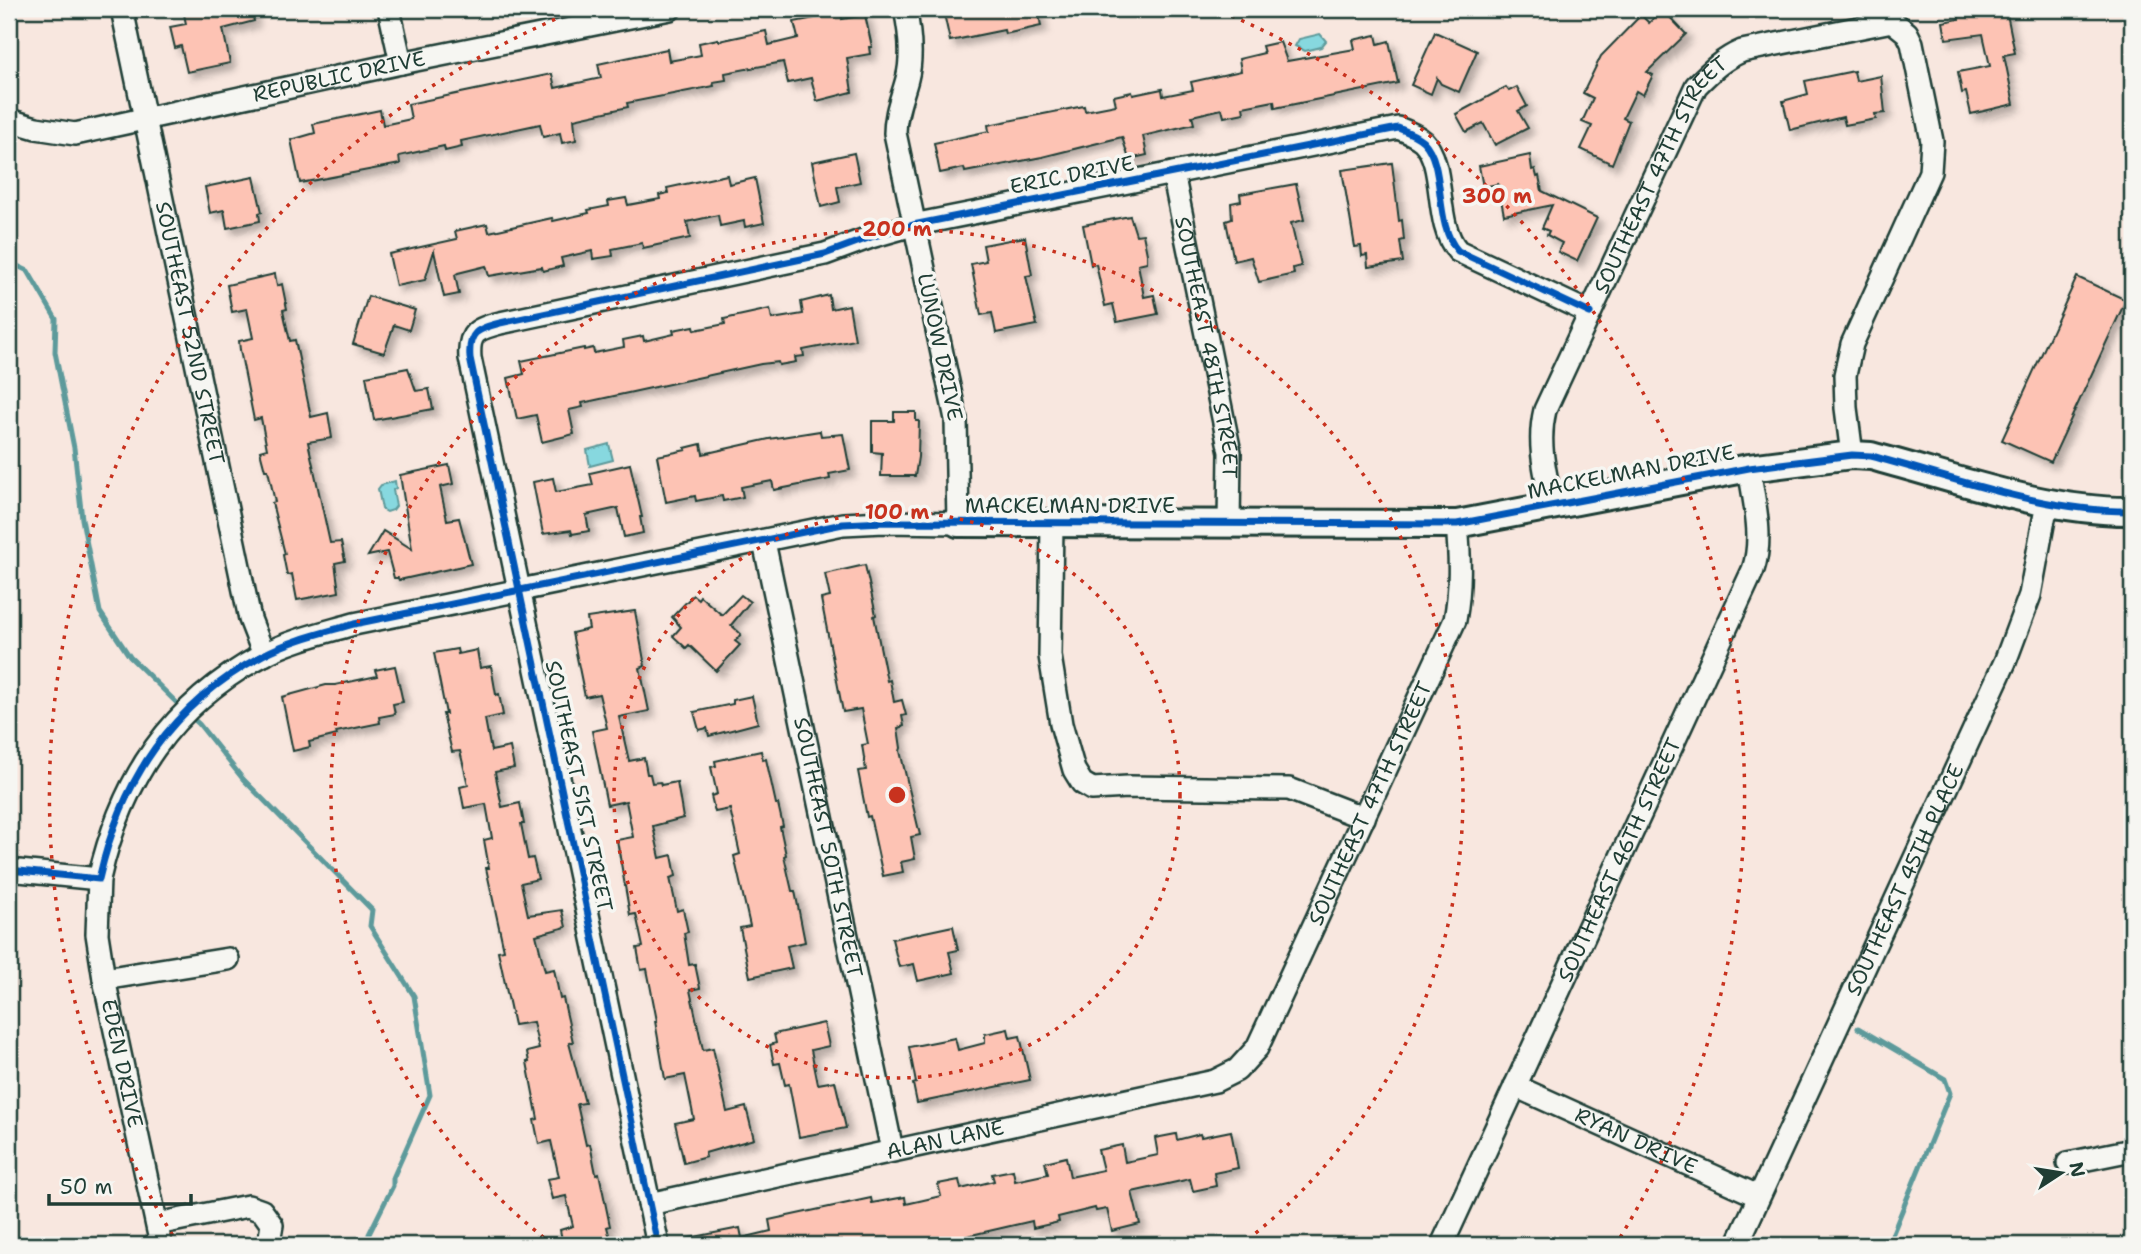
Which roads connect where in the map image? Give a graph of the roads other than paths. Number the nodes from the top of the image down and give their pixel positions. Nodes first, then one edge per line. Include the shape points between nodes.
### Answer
1 (122, 9) edge
2 (389, 9) edge
3 (670, 9) edge
4 (905, 9) edge
5 (638, 12) edge
6 (401, 63) junction
7 (145, 118) junction
8 (9, 120) edge
9 (1173, 173) junction
10 (913, 225) junction
11 (1590, 313) junction
12 (473, 334) joint
13 (1852, 455) junction
14 (1749, 468) junction
15 (2047, 503) junction
16 (1552, 505) junction
17 (2132, 511) edge
18 (958, 523) junction
19 (1052, 524) junction
20 (1229, 524) junction
21 (1457, 524) junction
22 (764, 541) junction
23 (520, 591) junction
24 (264, 655) junction
25 (1364, 818) junction
26 (9, 870) edge
27 (99, 879) junction
28 (228, 960) dead end
29 (104, 979) junction
30 (1237, 1070) joint
31 (1516, 1086) junction
32 (892, 1150) junction
33 (2132, 1150) edge
34 (2068, 1163) dead end
35 (1758, 1196) junction
36 (649, 1204) junction
37 (157, 1224) junction
38 (161, 1245) edge
39 (264, 1245) edge
40 (658, 1245) edge
41 (1442, 1245) edge
42 (1737, 1245) edge

1 - 7 street, SOUTHEAST 52ND STREET
2 - 6 street
3 - 5 street, REPUBLIC DRIVE
4 - 10 street, LUNOW DRIVE via 910,63 895,133
5 - 6 street, REPUBLIC DRIVE
6 - 7 street, REPUBLIC DRIVE
7 - 8 street, REPUBLIC DRIVE via 75,134
7 - 24 street, SOUTHEAST 52ND STREET via 250,619
9 - 10 street, ERIC DRIVE
9 - 11 street, ERIC DRIVE via 1398,128 1423,142 1431,154 1448,235 1458,251
9 - 20 street, SOUTHEAST 48TH STREET via 1230,452
10 - 12 street, ERIC DRIVE via 825,254 500,323
10 - 18 street, LUNOW DRIVE via 958,431
11 - 13 street, SOUTHEAST 47TH STREET via 1696,86 1715,67 1742,51 1892,21 1912,43 1933,156 1930,172 1852,344 1845,375
11 - 16 street, SOUTHEAST 47TH STREET via 1540,428
12 - 23 street, SOUTHEAST 51ST STREET via 470,358
13 - 14 street, MACKELMAN DRIVE
13 - 15 street, MACKELMAN DRIVE via 1871,456
14 - 16 street, MACKELMAN DRIVE
14 - 31 street, SOUTHEAST 46TH STREET via 1758,524 1759,551 1753,570
15 - 17 street, MACKELMAN DRIVE
15 - 35 street, SOUTHEAST 45TH PLACE via 2030,595 2005,662
16 - 21 street, MACKELMAN DRIVE
18 - 19 street, MACKELMAN DRIVE
18 - 22 street, MACKELMAN DRIVE via 843,524
19 - 20 street, MACKELMAN DRIVE
19 - 25 street via 1050,656 1061,724 1082,783 1092,789 1289,789
20 - 21 street, MACKELMAN DRIVE
21 - 25 street, SOUTHEAST 47TH STREET via 1461,560 1455,620
22 - 23 street, MACKELMAN DRIVE
22 - 32 street, SOUTHEAST 50TH STREET
23 - 24 street, MACKELMAN DRIVE via 354,624
23 - 36 street, SOUTHEAST 51ST STREET
24 - 27 street, MACKELMAN DRIVE via 200,696 156,744 111,831
25 - 30 street, SOUTHEAST 47TH STREET via 1266,1031
26 - 27 street
27 - 29 street, EDEN DRIVE via 97,934
28 - 29 street
29 - 37 street, EDEN DRIVE
30 - 32 street, ALAN LANE via 1215,1081
31 - 35 street, RYAN DRIVE
31 - 41 street, SOUTHEAST 46TH STREET
32 - 36 street, ALAN LANE
33 - 34 street
35 - 42 street, SOUTHEAST 45TH PLACE
36 - 40 street, SOUTHEAST 51ST STREET
37 - 38 street, EDEN DRIVE
37 - 39 street via 248,1206 262,1211 272,1225

